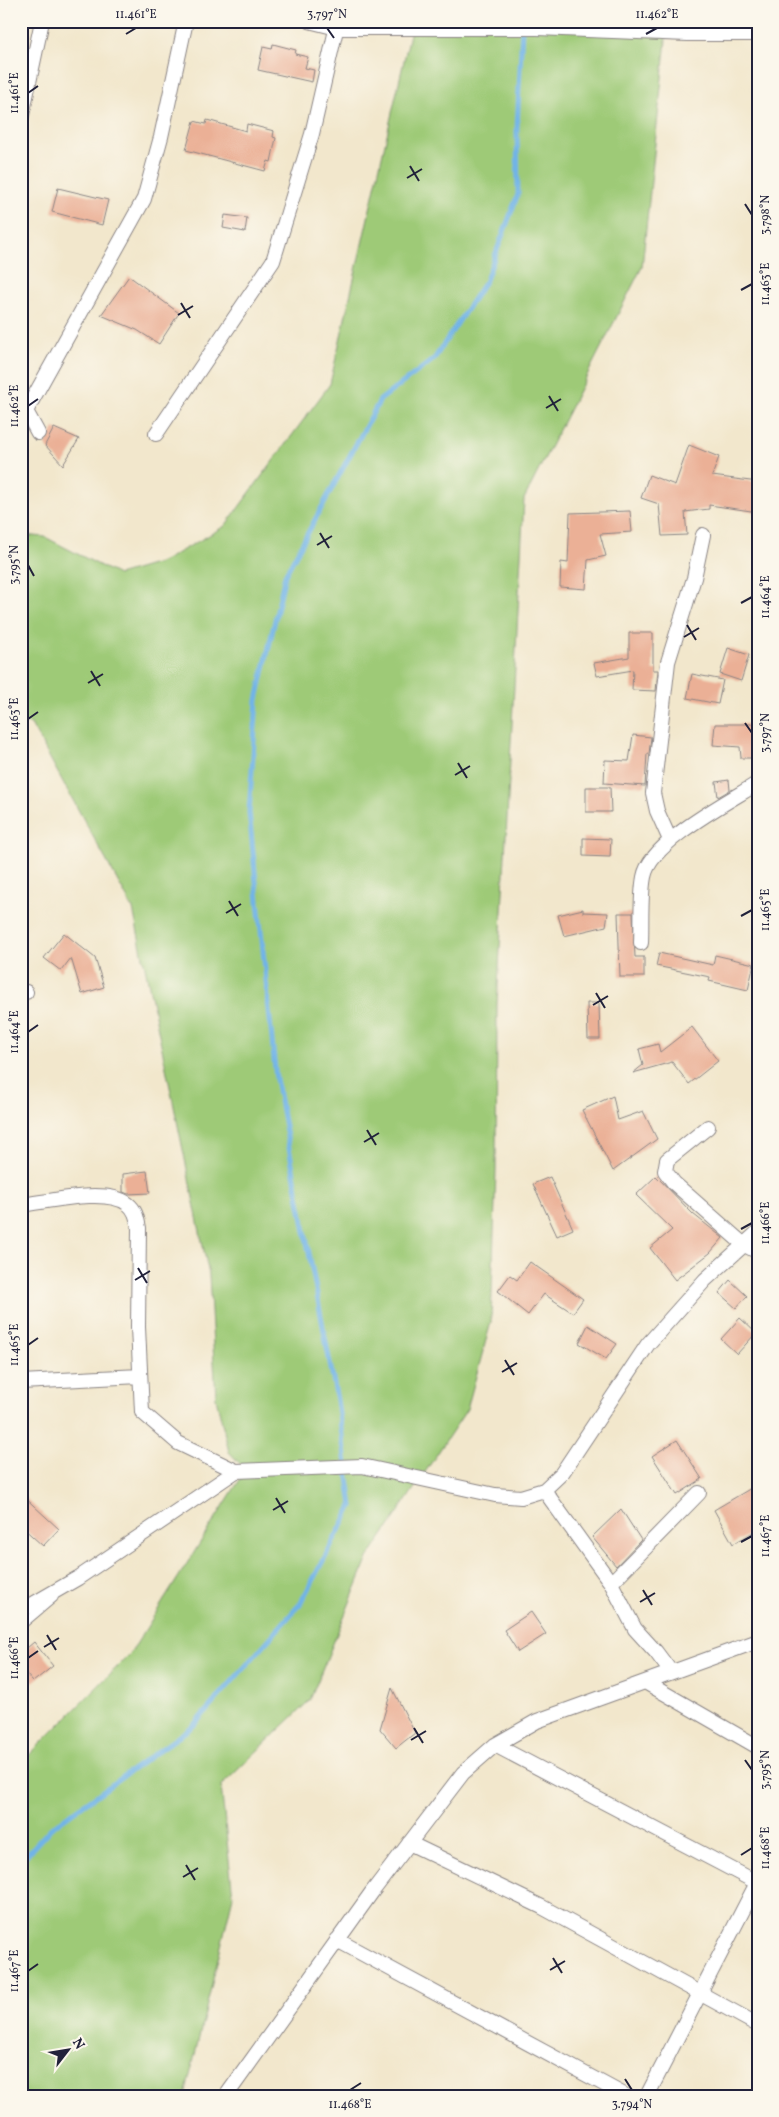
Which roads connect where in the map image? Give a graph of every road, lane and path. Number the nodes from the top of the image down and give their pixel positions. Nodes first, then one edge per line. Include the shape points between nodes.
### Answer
1 (42, 21) edge
2 (186, 21) edge
3 (310, 21) edge
4 (337, 25) edge
5 (758, 34) edge
6 (21, 120) edge
7 (38, 433) dead end
8 (156, 434) dead end
9 (703, 535) dead end
10 (758, 783) edge
11 (670, 840) junction
12 (641, 943) dead end
13 (708, 1127) dead end
14 (21, 1205) edge
15 (758, 1232) edge
16 (743, 1244) junction
17 (758, 1252) edge
18 (140, 1376) junction
19 (21, 1382) edge
20 (236, 1471) junction
21 (544, 1490) junction
22 (699, 1494) dead end
23 (78, 1578) junction
24 (611, 1583) junction
25 (21, 1611) edge
26 (21, 1626) edge
27 (758, 1641) edge
28 (671, 1672) junction
29 (645, 1682) junction
30 (495, 1745) junction
31 (758, 1747) edge
32 (409, 1843) junction
33 (758, 1882) edge
34 (337, 1940) junction
35 (701, 1994) junction
36 (758, 2025) edge
37 (226, 2096) edge
38 (626, 2096) edge
39 (647, 2096) edge

1 - 6 street
2 - 7 street via 144,199 26,411
3 - 4 street
4 - 5 street
4 - 8 street via 312,134 273,261
9 - 11 street via 694,578 668,662 653,793
10 - 11 street
11 - 12 street via 650,860 644,876
13 - 16 street via 666,1160 665,1171 674,1183
14 - 18 street via 110,1196 128,1204 136,1215 139,1228
15 - 16 street
16 - 17 street
16 - 21 street via 705,1280 648,1344 562,1474
18 - 19 street
18 - 20 street via 142,1412 178,1444
20 - 21 street via 362,1466 495,1495 521,1497
20 - 23 street
21 - 24 street
22 - 24 street
23 - 25 street
23 - 26 lane
24 - 28 street via 635,1629
27 - 28 street
28 - 29 street
29 - 30 street via 537,1721
29 - 31 street
30 - 32 street via 463,1773
30 - 33 street
32 - 34 street
32 - 35 street via 542,1907
33 - 35 street
34 - 37 street
34 - 38 street
35 - 36 street
35 - 39 street

